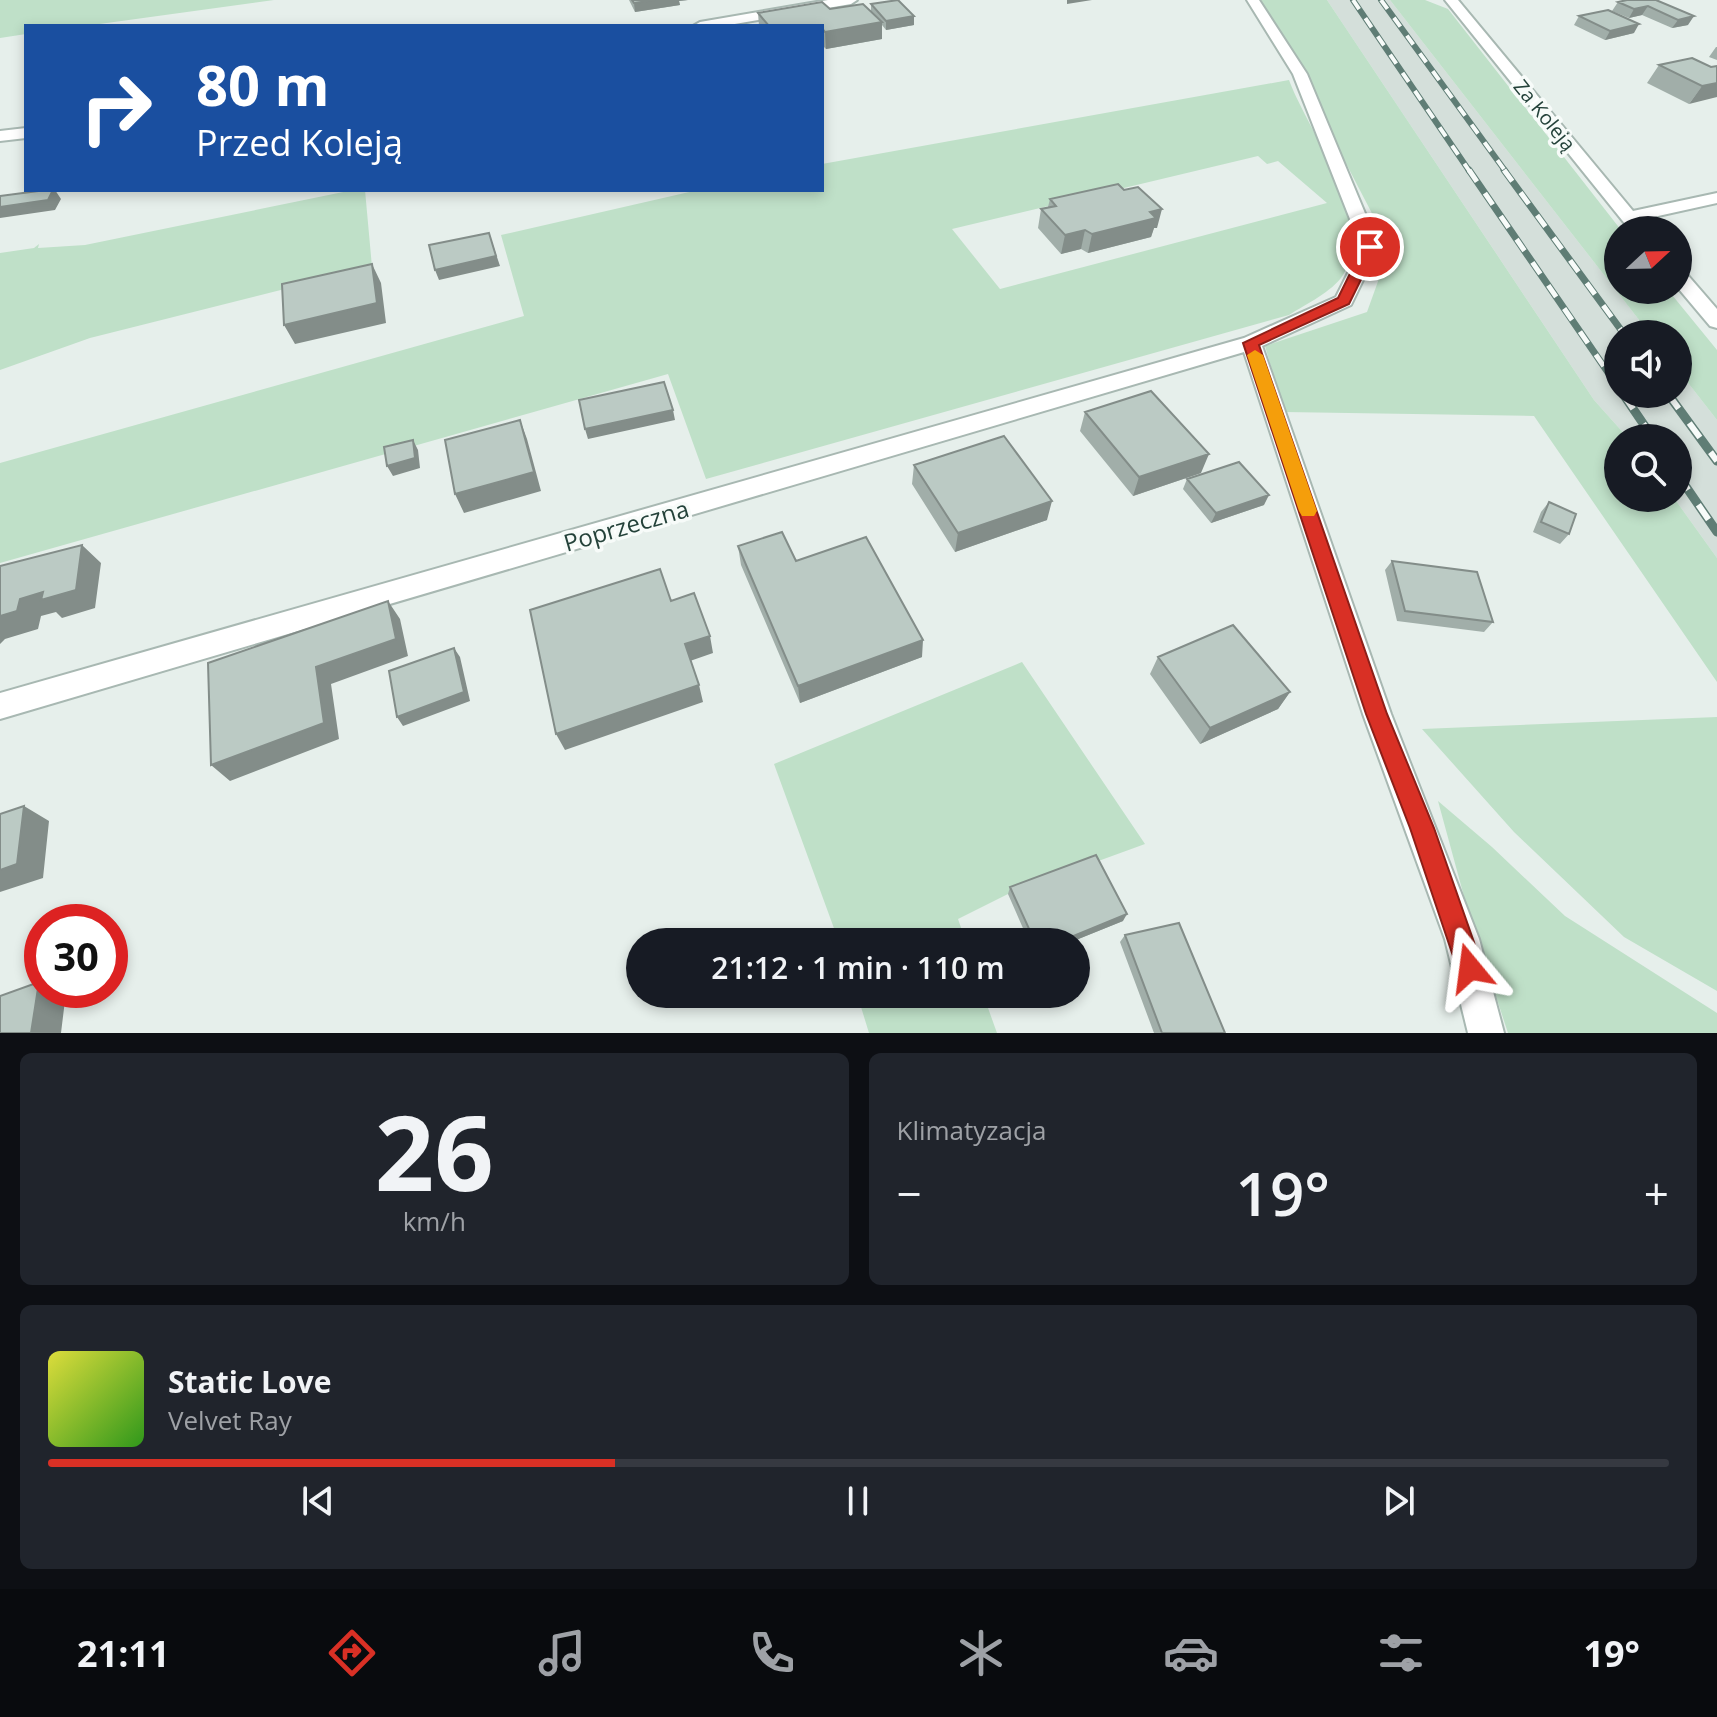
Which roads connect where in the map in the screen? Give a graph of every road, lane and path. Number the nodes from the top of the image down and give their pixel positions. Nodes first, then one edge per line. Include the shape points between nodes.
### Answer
1 (851, 0) edge
2 (1253, 0) edge
3 (1451, 0) edge
4 (712, 24) edge
5 (24, 133) edge
6 (0, 136) edge
7 (1717, 198) edge
8 (1627, 216) edge
9 (1660, 216) edge
10 (1692, 293) edge
11 (1717, 322) edge
12 (1251, 343) junction
13 (0, 706) edge
14 (1486, 1033) edge

1 - 4 street
2 - 12 street, Poprzeczna via 1300,74 1370,247 1344,301
3 - 8 street, Za Koleją
5 - 6 street
7 - 9 street
10 - 11 street
12 - 13 street, Poprzeczna
12 - 14 street via 1377,714 1462,939

